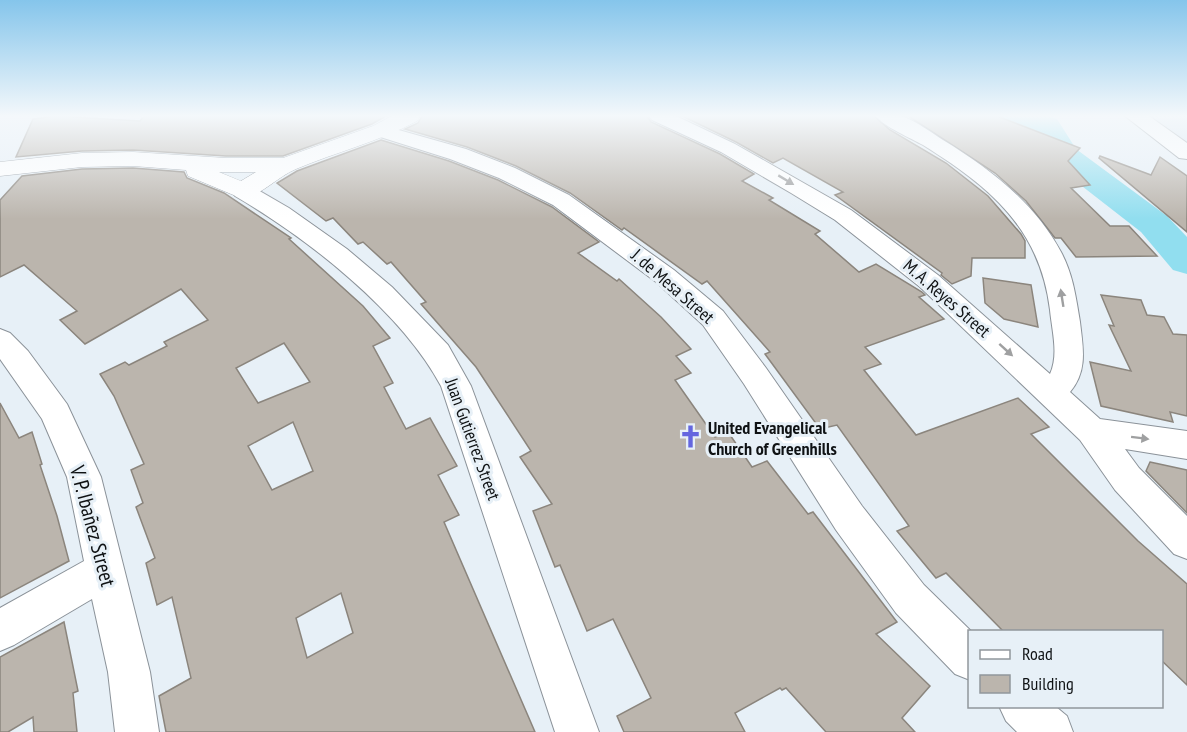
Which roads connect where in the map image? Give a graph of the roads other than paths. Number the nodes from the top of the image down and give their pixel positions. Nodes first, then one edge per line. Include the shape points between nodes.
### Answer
1 (327, 150) edge
2 (445, 150) edge
3 (732, 150) edge
4 (944, 150) edge
5 (176, 163) junction
6 (285, 165) junction
7 (0, 169) edge
8 (243, 191) junction
9 (0, 340) edge
10 (1051, 391) junction
11 (1092, 431) junction
12 (1187, 445) edge
13 (1187, 542) edge
14 (107, 569) junction
15 (0, 631) edge
16 (968, 658) edge
17 (1023, 708) edge
18 (137, 732) edge
19 (577, 732) edge
20 (1051, 732) edge

1 - 6 street
2 - 16 street, J. de Mesa Street via 507,173 561,200 665,276 713,318 849,518 910,599
3 -> 10 street, M. A. Reyes Street via 843,215 929,280
10 -> 4 street via 1063,381 1070,349 1060,286 1048,250 1033,226 980,175
5 - 6 street
5 - 7 street via 82,160
5 - 8 street
6 - 8 street
8 - 19 street, Juan Gutierrez Street via 338,255 438,353 456,386
9 - 14 street, V. P. Ibañez Street via 56,413 84,477
10 - 11 street, M. A. Reyes Street
11 -> 12 street
11 - 13 street, M. A. Reyes Street via 1127,479
14 - 15 street
14 - 18 street, V. P. Ibañez Street
17 - 20 street

